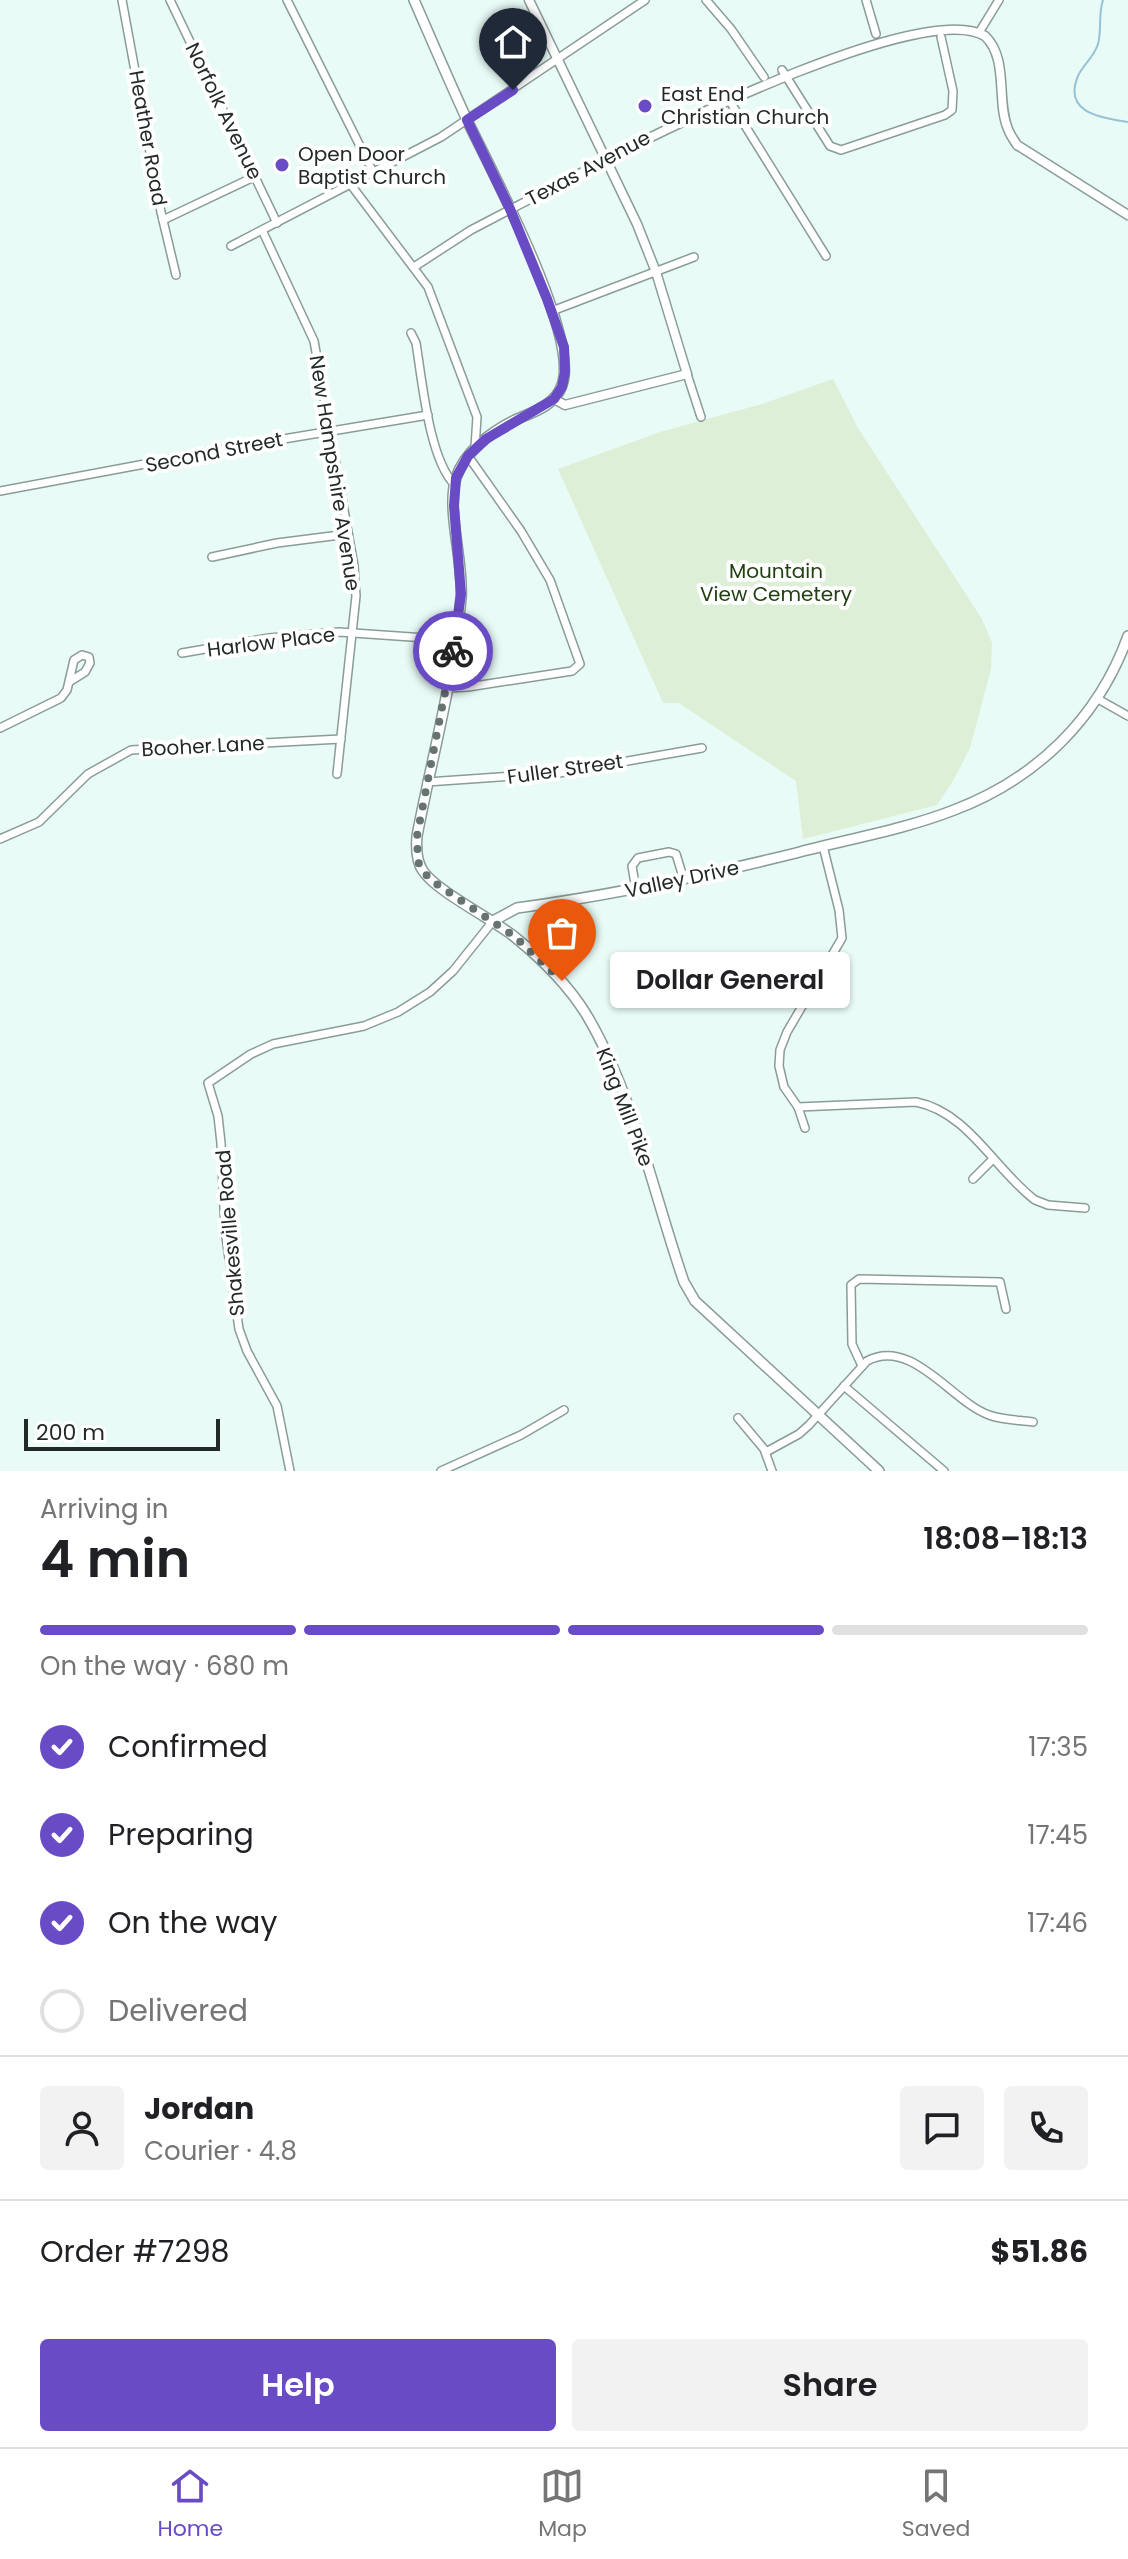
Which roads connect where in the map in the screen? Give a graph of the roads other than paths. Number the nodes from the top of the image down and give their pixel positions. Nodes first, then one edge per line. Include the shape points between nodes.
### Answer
1 (122, 0) edge
2 (170, 0) edge
3 (287, 0) edge
4 (414, 0) edge
5 (529, 0) edge
6 (645, 0) edge
7 (706, 0) edge
8 (866, 0) edge
9 (999, 0) edge
10 (920, 23) dead end
11 (888, 30) dead end
12 (980, 31) junction
13 (876, 34) junction
14 (941, 37) dead end
15 (559, 60) junction
16 (782, 70) junction
17 (764, 77) junction
18 (726, 95) junction
19 (467, 120) junction
20 (607, 159) junction
21 (373, 172) junction
22 (256, 176) junction
23 (351, 185) junction
24 (510, 209) junction
25 (1128, 215) edge
26 (163, 220) junction
27 (277, 223) junction
28 (262, 230) junction
29 (231, 246) dead end
30 (826, 256) dead end
31 (694, 257) dead end
32 (414, 267) junction
33 (656, 272) junction
34 (176, 275) dead end
35 (552, 311) junction
36 (411, 333) dead end
37 (687, 374) junction
38 (554, 399) junction
39 (428, 415) junction
40 (701, 417) dead end
41 (330, 432) junction
42 (471, 452) junction
43 (455, 485) junction
44 (0, 491) edge
45 (348, 534) junction
46 (212, 557) dead end
47 (352, 632) junction
48 (1128, 636) edge
49 (455, 640) junction
50 (182, 653) dead end
51 (69, 682) dead end
52 (447, 688) junction
53 (1098, 699) junction
54 (1128, 716) edge
55 (0, 728) edge
56 (341, 739) junction
57 (702, 748) dead end
58 (337, 774) dead end
59 (427, 782) junction
60 (0, 839) edge
61 (823, 846) junction
62 (684, 881) junction
63 (636, 890) junction
64 (493, 921) junction
65 (208, 1083) joint
66 (798, 1107) junction
67 (805, 1128) dead end
68 (993, 1159) junction
69 (973, 1179) dead end
70 (1085, 1208) dead end
71 (1006, 1309) dead end
72 (862, 1366) junction
73 (844, 1386) junction
74 (564, 1410) dead end
75 (818, 1416) junction
76 (738, 1418) dead end
77 (1033, 1422) dead end
78 (766, 1452) junction
79 (290, 1471) edge
80 (441, 1471) edge
81 (772, 1471) edge
82 (879, 1471) edge
83 (944, 1471) edge

1 - 26 street, Heather Road
2 - 22 street, Norfolk Avenue
3 - 21 street
4 - 19 main road
5 - 15 street
6 - 15 street
7 - 17 street
8 - 13 street
9 - 12 street
10 - 12 street
11 - 13 street, Texas Avenue
12 - 25 street via 993,48 1007,127 1017,145
13 - 16 street, Texas Avenue
14 - 16 street via 953,91 949,113 841,150 830,146
15 - 19 street
15 - 20 street
16 - 17 street, Texas Avenue
17 - 18 street, Texas Avenue
18 - 20 street, Texas Avenue
18 - 30 street
19 - 21 street
19 - 24 main road
20 - 24 street, Texas Avenue
20 - 33 street
21 - 23 street
22 - 26 street
22 - 27 street, Norfolk Avenue
23 - 27 street
23 - 32 street
24 - 32 street, Texas Avenue
24 - 35 main road
26 - 34 street, Heather Road
27 - 28 street
28 - 29 street
28 - 41 street, New Hampshire Avenue via 314,341
31 - 33 street
32 - 42 street via 437,307 471,399 478,425
33 - 35 street
33 - 37 street
35 - 38 main road via 565,360
36 - 39 street
37 - 38 street via 565,405
37 - 40 street
38 - 42 main road
39 - 41 street, Second Street
39 - 43 street via 441,464
41 - 44 street, Second Street
41 - 45 street, New Hampshire Avenue
42 - 43 main road, King Mill Pike
42 - 52 street via 550,580 580,664 572,671
43 - 49 main road, King Mill Pike via 461,579
45 - 46 street
45 - 47 street, New Hampshire Avenue via 356,583
47 - 49 street, Harlow Place
47 - 50 street, Harlow Place via 269,638
47 - 56 street, New Hampshire Avenue
48 - 53 main road, Valley Drive
49 - 52 main road, King Mill Pike
51 - 55 street via 61,698
52 - 59 main road, King Mill Pike
53 - 54 street
53 - 61 main road, Valley Drive via 1045,755 983,797 927,820
56 - 58 street, New Hampshire Avenue
56 - 60 street, Booher Lane via 131,750 88,774 39,822
57 - 59 street, Fuller Street via 559,773
59 - 64 main road, King Mill Pike via 416,846 422,870 436,885
61 - 62 main road, Valley Drive
61 - 66 street via 842,938 780,1050 784,1087
62 - 63 main road, Valley Drive
62 - 63 street via 676,854 669,852 638,858 632,866
63 - 64 main road, Valley Drive via 517,908
64 - 65 street, Valley Drive via 453,971 398,1012 364,1026 273,1044
64 - 75 main road, King Mill Pike via 562,981 596,1032 640,1143 689,1292
65 - 79 street, Shakesville Road via 218,1116 225,1230 239,1329 277,1406
66 - 67 street
66 - 68 street via 933,1105
68 - 69 street
68 - 70 street via 1035,1200
71 - 72 street via 1000,1282 859,1279 851,1285 852,1344
72 - 73 street
72 - 77 street via 879,1356 910,1362 990,1416
73 - 75 street
73 - 83 street
74 - 80 street
75 - 78 street
75 - 82 main road, King Mill Pike
76 - 78 street
78 - 81 street

